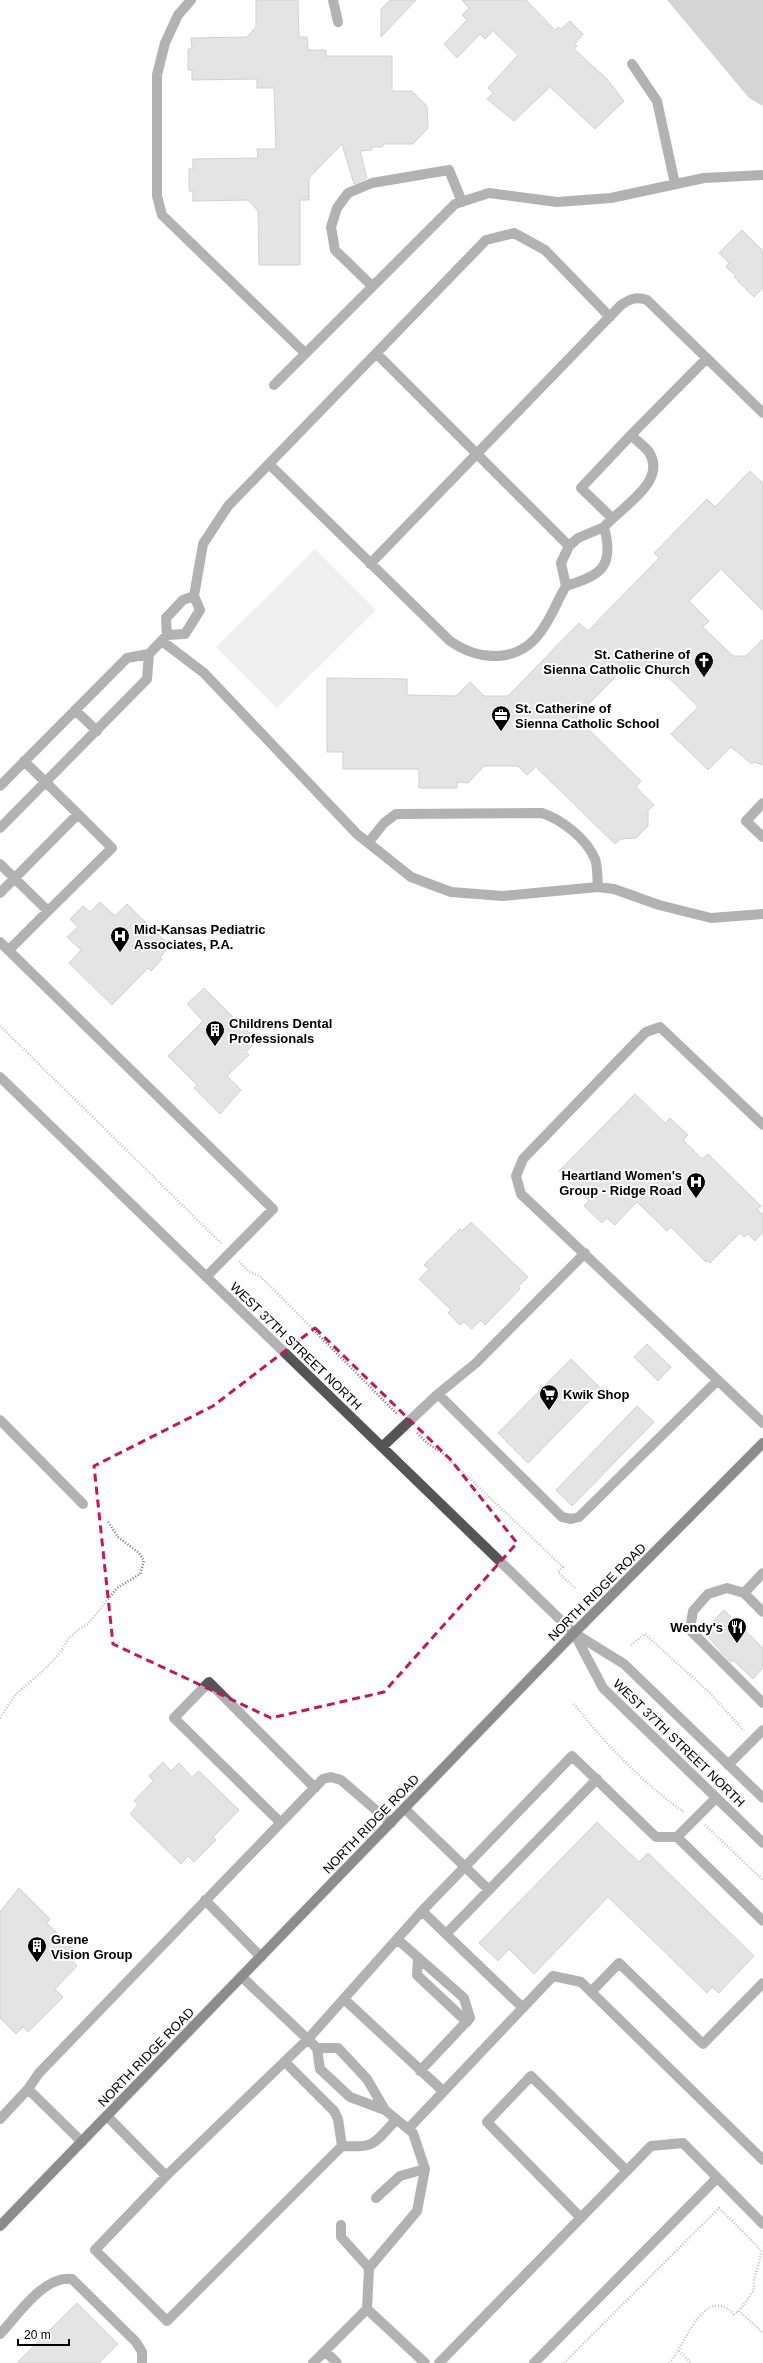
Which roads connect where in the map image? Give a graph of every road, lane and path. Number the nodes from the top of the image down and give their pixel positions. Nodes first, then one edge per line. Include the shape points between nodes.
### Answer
1 (191, 0) edge
2 (333, 0) edge
3 (338, 22) dead end
4 (632, 64) dead end
5 (763, 175) edge
6 (675, 184) junction
7 (462, 202) junction
8 (372, 286) junction
9 (610, 317) junction
10 (305, 354) junction
11 (377, 354) junction
12 (707, 358) junction
13 (274, 385) dead end
14 (763, 413) edge
15 (631, 435) junction
16 (477, 454) junction
17 (269, 464) junction
18 (612, 518) junction
19 (604, 527) junction
20 (569, 546) junction
21 (370, 564) junction
22 (566, 586) junction
23 (194, 596) junction
24 (164, 638) junction
25 (149, 654) junction
26 (75, 710) junction
27 (97, 731) junction
28 (24, 761) junction
29 (46, 783) junction
30 (0, 786) edge
31 (763, 803) edge
32 (78, 814) junction
33 (0, 828) edge
34 (763, 837) edge
35 (368, 843) junction
36 (0, 864) edge
37 (14, 878) junction
38 (598, 887) junction
39 (0, 893) edge
40 (48, 911) junction
41 (763, 914) edge
42 (0, 942) edge
43 (9, 950) junction
44 (0, 1026) edge
45 (0, 1077) edge
46 (763, 1126) edge
47 (230, 1253) junction
48 (585, 1253) junction
49 (206, 1277) junction
50 (718, 1380) junction
51 (438, 1394) junction
52 (0, 1420) edge
53 (407, 1423) junction
54 (763, 1423) edge
55 (763, 1443) edge
56 (382, 1448) junction
57 (83, 1504) dead end
58 (107, 1520) dead end
59 (763, 1573) edge
60 (575, 1588) dead end
61 (744, 1593) junction
62 (763, 1612) edge
63 (574, 1633) junction
64 (631, 1646) dead end
65 (763, 1703) edge
66 (574, 1704) dead end
67 (0, 1718) edge
68 (763, 1730) edge
69 (753, 1741) junction
70 (728, 1765) junction
71 (597, 1779) junction
72 (315, 1788) junction
73 (716, 1798) junction
74 (763, 1798) edge
75 (405, 1808) junction
76 (696, 1819) junction
77 (280, 1822) junction
78 (391, 1823) junction
79 (677, 1837) junction
80 (763, 1843) edge
81 (465, 1867) junction
82 (763, 1880) edge
83 (489, 1890) junction
84 (205, 1900) junction
85 (422, 1911) junction
86 (763, 1921) edge
87 (446, 1934) junction
88 (397, 1939) junction
89 (261, 1957) junction
90 (418, 1958) junction
91 (242, 1977) junction
92 (763, 1983) edge
93 (591, 1992) junction
94 (344, 1999) junction
95 (523, 2008) junction
96 (467, 2022) junction
97 (308, 2039) junction
98 (317, 2048) junction
99 (284, 2062) junction
100 (420, 2071) junction
101 (28, 2089) junction
102 (443, 2091) junction
103 (385, 2110) junction
104 (107, 2116) junction
105 (0, 2119) edge
106 (396, 2120) junction
107 (408, 2129) junction
108 (82, 2142) junction
109 (342, 2146) junction
110 (763, 2160) edge
111 (425, 2169) junction
112 (627, 2171) junction
113 (166, 2176) junction
114 (717, 2178) junction
115 (376, 2198) dead end
116 (581, 2218) junction
117 (763, 2224) edge
118 (341, 2225) dead end
119 (0, 2226) edge
120 (369, 2268) junction
121 (367, 2309) junction
122 (739, 2311) junction
123 (763, 2333) edge
124 (0, 2334) edge
125 (325, 2351) junction
126 (679, 2351) junction
127 (142, 2363) edge
128 (313, 2363) edge
129 (337, 2363) edge
130 (425, 2363) edge
131 (439, 2363) edge
132 (534, 2363) edge
133 (564, 2363) edge
134 (669, 2363) edge
135 (692, 2363) edge

1 - 10 street via 178,15 164,43 157,75 157,196 162,216
2 - 3 street
4 - 6 street via 657,101
5 - 6 street via 717,176
6 - 7 street via 611,198 557,202 489,193
7 - 8 street via 455,204 433,224
7 - 8 street via 449,170 372,183 348,193 337,208 331,227 335,250
8 - 10 street
9 - 11 street via 545,250 514,232 486,240
9 - 12 street via 630,300 639,297 647,300
9 - 16 street
10 - 13 street
11 - 16 street
11 - 17 street
12 - 14 street
12 - 15 street
15 - 18 street via 649,453 654,470 650,483
15 - 18 street via 581,488
16 - 20 street
16 - 21 street
17 - 21 street
17 - 23 street via 228,506 203,544
18 - 19 street
19 - 20 street via 578,538
19 - 22 street via 608,554 601,570 591,578
20 - 22 street via 561,563
21 - 22 street via 450,641 465,652 482,657 501,656 523,648 535,638 544,628
23 - 24 street via 183,600 166,618
23 - 24 street via 200,610 185,634
24 - 25 street
24 - 35 street via 204,673
25 - 26 street via 127,658
25 - 27 street via 147,679
26 - 27 street
26 - 28 street
27 - 29 street
28 - 29 street
28 - 30 street
29 - 32 street
29 - 33 street
31 - 34 street via 746,820
32 - 37 street
32 - 40 street via 112,848
35 - 38 street via 411,877 451,892 503,896
35 - 38 street via 384,823 396,814 542,813 558,818 590,849 596,860
36 - 37 street
37 - 39 street
37 - 40 street
38 - 41 street via 614,888 659,905 711,918
40 - 43 street
42 - 43 street
43 - 47 street via 273,1209
44 - 47 path
45 - 49 street, WEST 37TH STREET NORTH
46 - 48 street via 660,1026 646,1032 523,1159 516,1176 521,1194
47 - 49 street
47 - 53 path via 248,1271 261,1277
48 - 50 street
48 - 51 street via 476,1363
49 - 56 street, WEST 37TH STREET NORTH
50 - 51 street via 579,1517 571,1519 562,1517
50 - 54 street
51 - 53 street
52 - 57 street
53 - 56 street
53 - 60 path via 427,1443 444,1454 563,1567 558,1572
55 - 63 main road, NORTH RIDGE ROAD
56 - 63 street, WEST 37TH STREET NORTH
58 - 67 path via 118,1537 142,1557 144,1561 140,1574 117,1588 88,1624 68,1639 51,1663 16,1694
59 - 61 street
61 - 62 street
61 - 65 street via 727,1588 708,1594 693,1611 690,1630
63 - 70 street, WEST 37TH STREET NORTH via 624,1664
63 - 73 street, WEST 37TH STREET NORTH via 603,1688
63 - 75 main road, NORTH RIDGE ROAD
64 - 69 path via 645,1634 710,1693
66 - 76 path via 596,1732 666,1800
68 - 69 street
69 - 70 street
70 - 74 street, WEST 37TH STREET NORTH
71 - 79 street via 656,1837
71 - 81 street via 572,1756
71 - 83 street
72 - 77 street
72 - 77 street via 210,1682 174,1718
72 - 78 street via 323,1779 331,1777 341,1780
73 - 76 street
73 - 80 street, WEST 37TH STREET NORTH
75 - 78 main road, NORTH RIDGE ROAD
75 - 81 street
76 - 79 street
76 - 82 path via 712,1830
77 - 84 street
78 - 89 main road, NORTH RIDGE ROAD
79 - 86 street
81 - 83 street
81 - 85 street
83 - 87 street
84 - 89 street
84 - 101 street via 39,2073
85 - 87 street
85 - 88 street
87 - 95 street
88 - 90 street
88 - 94 street
89 - 91 main road, NORTH RIDGE ROAD
90 - 96 street via 417,1975
90 - 96 street via 464,1998 470,2018
91 - 97 street
91 - 104 main road, NORTH RIDGE ROAD
92 - 93 street via 703,2044 619,1963
93 - 95 street via 581,1982 553,1976
93 - 110 street
94 - 97 street
94 - 100 street
95 - 102 street
96 - 100 street
97 - 98 street
97 - 99 street
98 - 103 street via 338,2048 367,2079
98 - 103 street via 320,2069 350,2097
99 - 109 street via 334,2111 338,2119
99 - 113 street
100 - 102 street
101 - 105 street
101 - 108 street
102 - 107 street
103 - 106 street
104 - 108 main road, NORTH RIDGE ROAD
104 - 113 street
106 - 107 street
106 - 109 street via 375,2142 365,2147
107 - 111 street via 413,2133
108 - 119 main road, NORTH RIDGE ROAD
109 - 113 street via 167,2321 95,2250
111 - 115 street via 400,2176
111 - 120 street via 417,2211
112 - 114 street via 651,2146 683,2143
112 - 116 street
112 - 116 street via 531,2076 487,2122
114 - 117 street
114 - 132 street
116 - 131 street
118 - 120 street via 341,2237
120 - 121 street
121 - 125 street
121 - 130 street
122 - 123 path
122 - 126 path via 734,2314 727,2308 715,2306 699,2314
122 - 133 path via 754,2290 753,2279 761,2261 761,2250 719,2208
124 - 127 street via 46,2284 61,2278 72,2279 136,2342 142,2352
125 - 128 street
125 - 129 street
126 - 134 path
126 - 135 path

